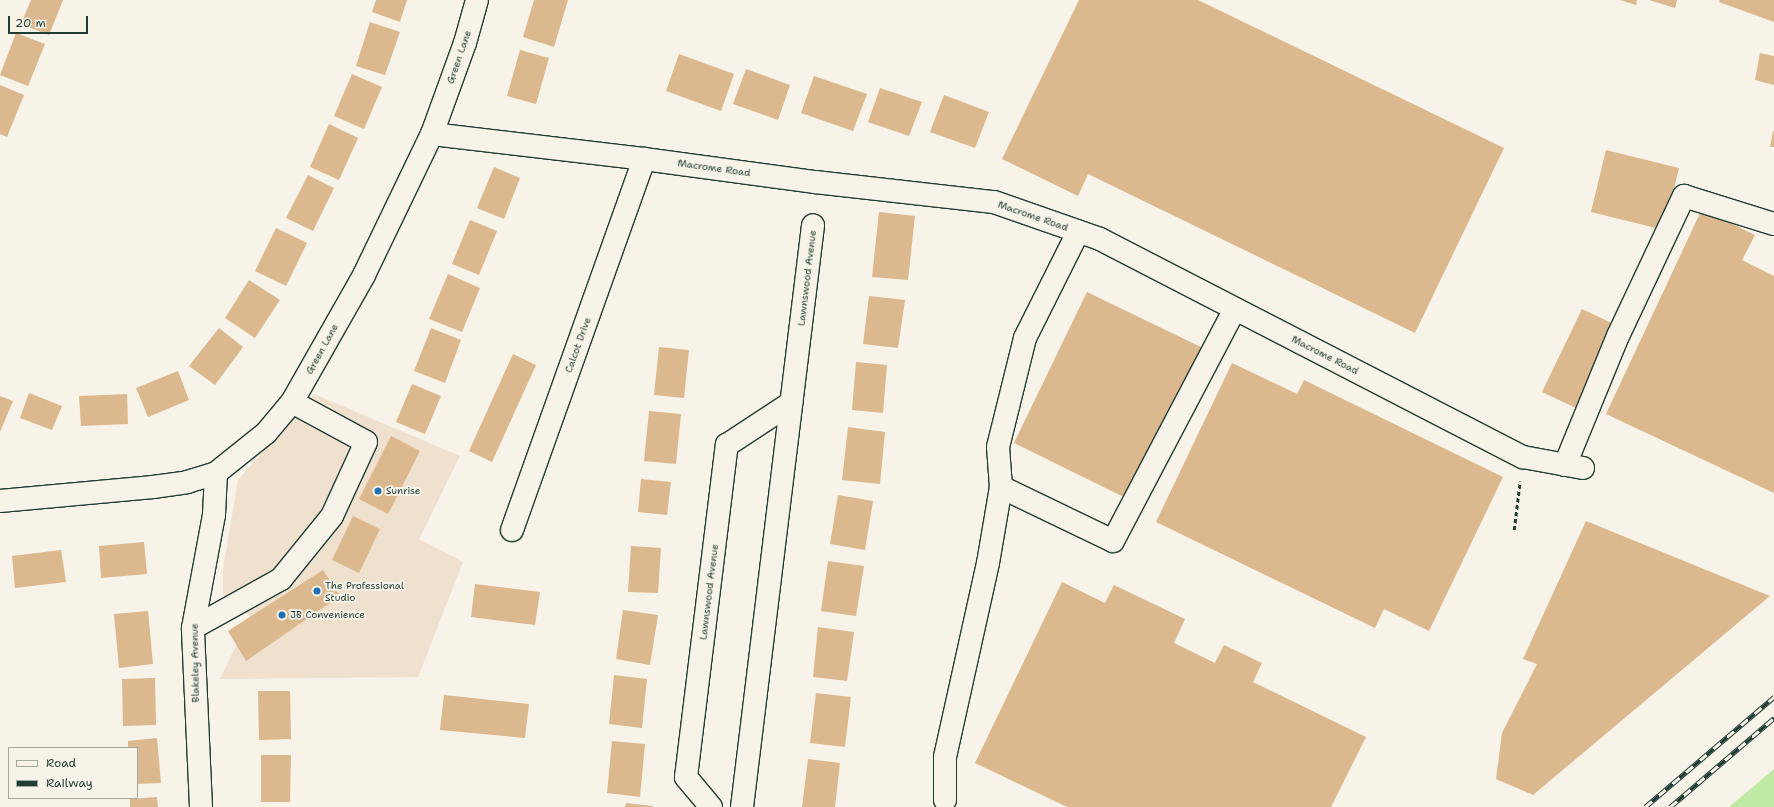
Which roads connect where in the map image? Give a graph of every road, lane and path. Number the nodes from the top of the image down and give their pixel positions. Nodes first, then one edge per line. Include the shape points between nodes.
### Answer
1 (477, 0) edge
2 (432, 134) junction
3 (644, 159) junction
4 (1774, 224) edge
5 (813, 225) dead end
6 (1078, 232) junction
7 (1235, 309) junction
8 (292, 402) junction
9 (791, 403) junction
10 (1523, 457) junction
11 (216, 473) junction
12 (1001, 487) junction
13 (0, 501) edge
14 (512, 530) dead end
15 (1514, 530) dead end
16 (193, 628) junction
17 (945, 800) dead end
18 (201, 807) edge
19 (711, 807) edge
20 (742, 807) edge

1 - 2 street, Green Lane
2 - 3 street, Macrome Road
2 - 8 street, Green Lane via 364,275
3 - 6 street, Macrome Road via 994,202
3 - 14 street, Calcot Drive
4 - 10 street, Macrome Road via 1684,196 1618,336 1574,467
5 - 9 street, Lawnswood Avenue
6 - 7 street, Macrome Road via 1100,239
6 - 12 street via 1025,338 998,447
7 - 10 street, Macrome Road
7 - 12 street via 1113,541
8 - 11 street, Green Lane via 266,433
8 - 16 street via 366,442 332,516 281,579
9 - 19 street, Lawnswood Avenue via 727,445 686,777
9 - 20 street, Lawnswood Avenue
10 - 15 path
11 - 13 street, Green Lane via 187,482 153,487
11 - 16 street, Blakeley Avenue via 214,515
12 - 17 street via 988,563 944,757
16 - 18 street, Blakeley Avenue

